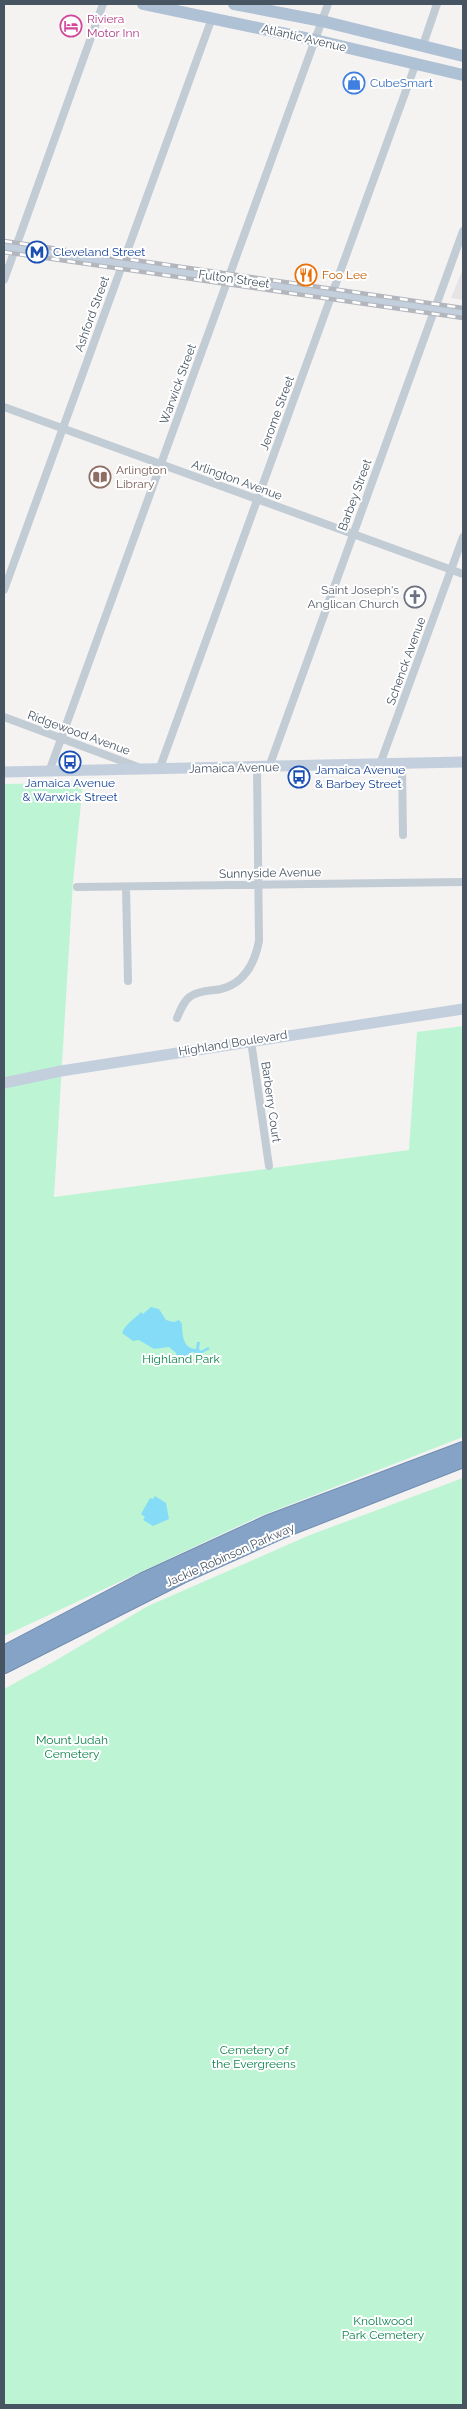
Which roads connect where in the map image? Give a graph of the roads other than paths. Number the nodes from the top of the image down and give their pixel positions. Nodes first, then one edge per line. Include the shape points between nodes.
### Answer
1 (103, 4) edge
2 (143, 4) edge
3 (234, 4) edge
4 (328, 4) edge
5 (437, 4) edge
6 (212, 18) junction
7 (322, 21) junction
8 (315, 40) junction
9 (423, 45) junction
10 (463, 56) edge
11 (416, 63) junction
12 (463, 75) edge
13 (463, 231) edge
14 (10, 246) edge
15 (123, 262) junction
16 (229, 278) junction
17 (4, 280) edge
18 (332, 293) junction
19 (436, 308) junction
20 (463, 313) edge
21 (4, 407) edge
22 (62, 429) junction
23 (161, 464) junction
24 (257, 499) junction
25 (353, 534) junction
26 (463, 537) edge
27 (451, 570) junction
28 (463, 574) edge
29 (4, 590) edge
30 (4, 717) edge
31 (62, 738) junction
32 (463, 762) edge
33 (380, 764) junction
34 (402, 764) junction
35 (269, 767) junction
36 (256, 768) junction
37 (153, 770) junction
38 (4, 772) edge
39 (49, 772) junction
40 (403, 835) dead end
41 (463, 882) edge
42 (258, 885) junction
43 (77, 887) dead end
44 (126, 887) junction
45 (128, 981) dead end
46 (463, 1009) edge
47 (177, 1018) dead end
48 (251, 1041) junction
49 (4, 1083) edge
50 (269, 1166) dead end
51 (463, 1449) edge
52 (463, 1460) edge
53 (4, 1652) edge
54 (4, 1666) edge

1 - 14 street
2 - 6 main road, Atlantic Avenue
3 - 7 main road, Atlantic Avenue
4 - 7 street, Warwick Street
5 - 9 street
6 - 8 main road, Atlantic Avenue
6 - 15 street, Ashford Street
7 - 8 street, Warwick Street
7 - 9 main road, Atlantic Avenue
8 - 11 main road, Atlantic Avenue
8 - 16 street, Warwick Street
9 - 10 main road, Atlantic Avenue
11 - 12 main road, Atlantic Avenue
11 - 18 street, Jerome Street
13 - 19 street, Barbey Street
14 - 15 main road, Fulton Street
14 - 17 street
15 - 16 main road, Fulton Street
15 - 22 street, Ashford Street
16 - 18 main road, Fulton Street
16 - 23 street, Warwick Street
18 - 19 main road, Fulton Street
18 - 24 street, Jerome Street
19 - 20 main road, Fulton Street
19 - 25 street, Barbey Street
21 - 22 street, Arlington Avenue
22 - 23 street, Arlington Avenue
22 - 29 street, Ashford Street
23 - 24 street, Arlington Avenue
23 - 31 street, Warwick Street
24 - 25 street, Arlington Avenue
24 - 37 street, Jerome Street
25 - 27 street, Arlington Avenue
25 - 35 street, Barbey Street
26 - 27 street, Schenck Avenue
27 - 28 street, Arlington Avenue
27 - 33 street, Schenck Avenue
30 - 31 street, Ridgewood Avenue
31 - 37 street, Ridgewood Avenue
31 - 39 street, Warwick Street
32 - 34 main road, Jamaica Avenue
33 - 34 main road, Jamaica Avenue
33 - 35 main road, Jamaica Avenue
34 - 40 street
35 - 36 main road, Jamaica Avenue
36 - 37 main road, Jamaica Avenue
36 - 42 street
37 - 39 main road, Jamaica Avenue
38 - 39 main road, Jamaica Avenue
41 - 42 street, Sunnyside Avenue
42 - 44 street, Sunnyside Avenue
42 - 47 street via 259,940 252,965 236,982 223,989 193,994
43 - 44 street, Sunnyside Avenue
44 - 45 street
46 - 48 main road, Highland Boulevard
48 - 49 main road, Highland Boulevard
48 - 50 street, Barberry Court
51 - 53 highway, Jackie Robinson Parkway via 269,1522 143,1580
52 - 54 highway, Jackie Robinson Parkway via 273,1535 182,1576

